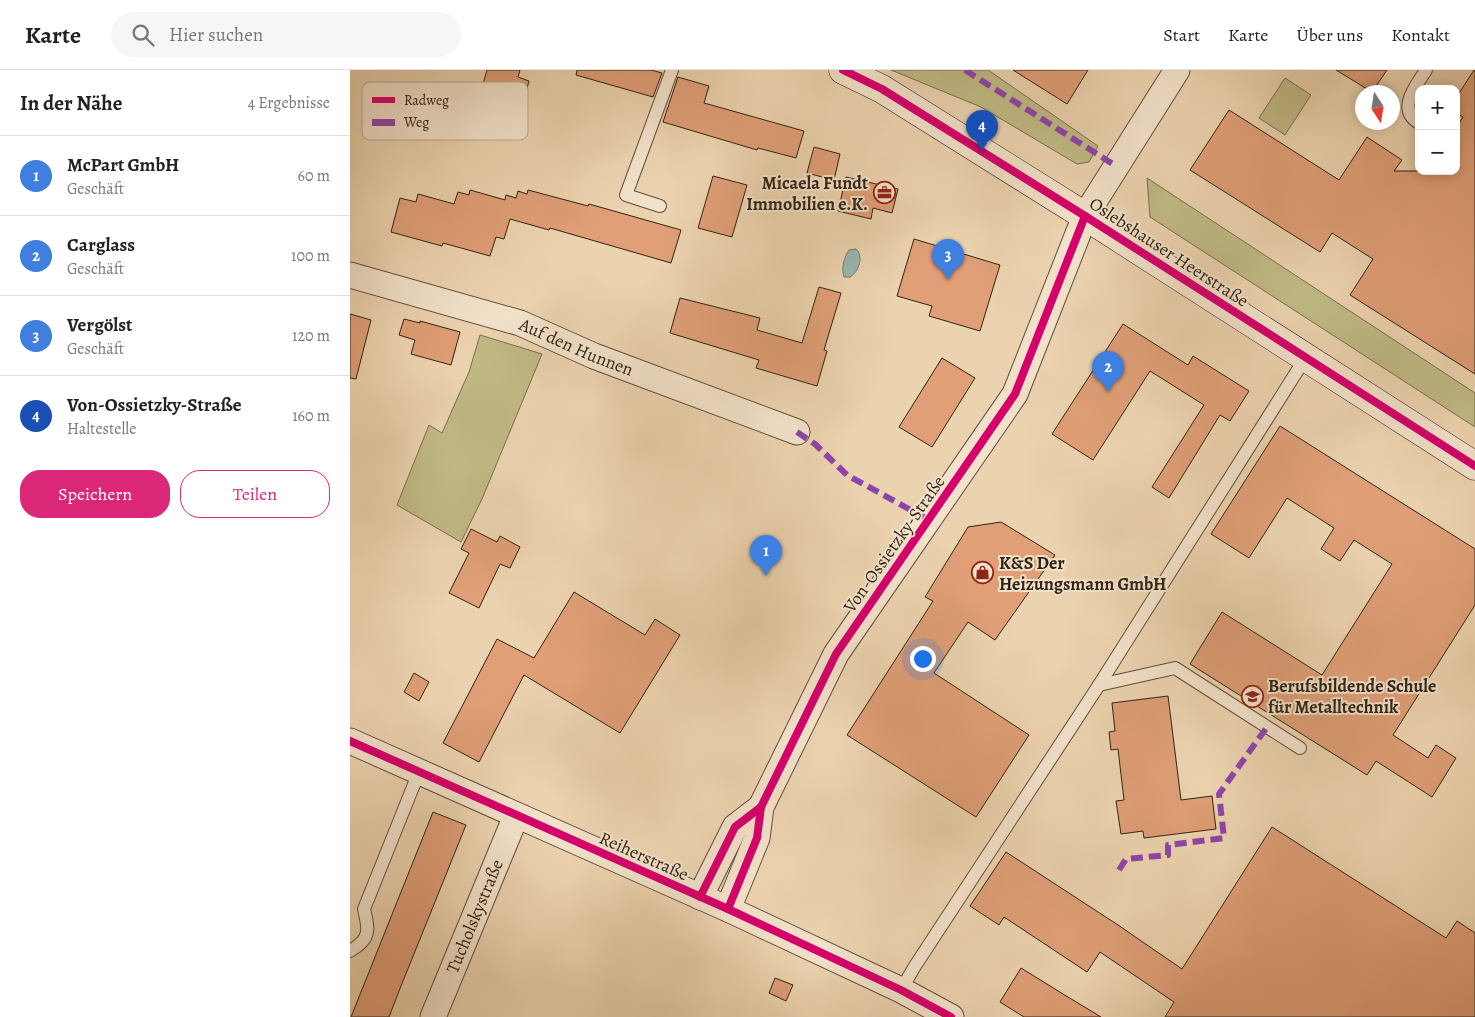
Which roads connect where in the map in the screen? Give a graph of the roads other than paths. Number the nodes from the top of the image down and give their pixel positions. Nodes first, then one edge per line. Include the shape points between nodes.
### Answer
1 (672, 70) edge
2 (843, 70) edge
3 (1177, 70) edge
4 (1426, 70) edge
5 (1417, 85) edge
6 (1415, 87) edge
7 (1415, 119) edge
8 (660, 206) dead end
9 (1085, 216) junction
10 (350, 275) edge
11 (1306, 357) junction
12 (796, 432) dead end
13 (1475, 466) edge
14 (1100, 685) junction
15 (350, 741) edge
16 (1300, 748) dead end
17 (419, 772) junction
18 (761, 806) junction
19 (516, 816) junction
20 (700, 897) junction
21 (728, 909) junction
22 (350, 951) edge
23 (901, 990) junction
24 (434, 1017) edge
25 (950, 1017) edge

1 - 8 lane via 626,195
2 - 9 main road, Oslebshauser Heerstraße via 882,89
3 - 9 street, Von-Ossietzky-Straße
4 - 5 lane
6 - 7 lane via 1408,103 1410,115
9 - 11 main road, Oslebshauser Heerstraße
9 - 18 street, Von-Ossietzky-Straße via 1015,394 836,654
10 - 12 street, Auf den Hunnen via 520,323 594,356
11 - 13 main road, Oslebshauser Heerstraße
11 - 14 lane
14 - 16 lane via 1175,668
14 - 23 lane
15 - 17 street, Reiherstraße
17 - 19 street, Reiherstraße
17 - 22 lane via 364,909 368,929 361,944
18 - 20 street, Von-Ossietzky-Straße via 735,827
18 - 21 street, Von-Ossietzky-Straße via 757,838
19 - 20 street, Reiherstraße
19 - 24 street, Tucholskystraße
20 - 21 street, Reiherstraße
21 - 23 street, Reiherstraße
23 - 25 street, Reiherstraße

